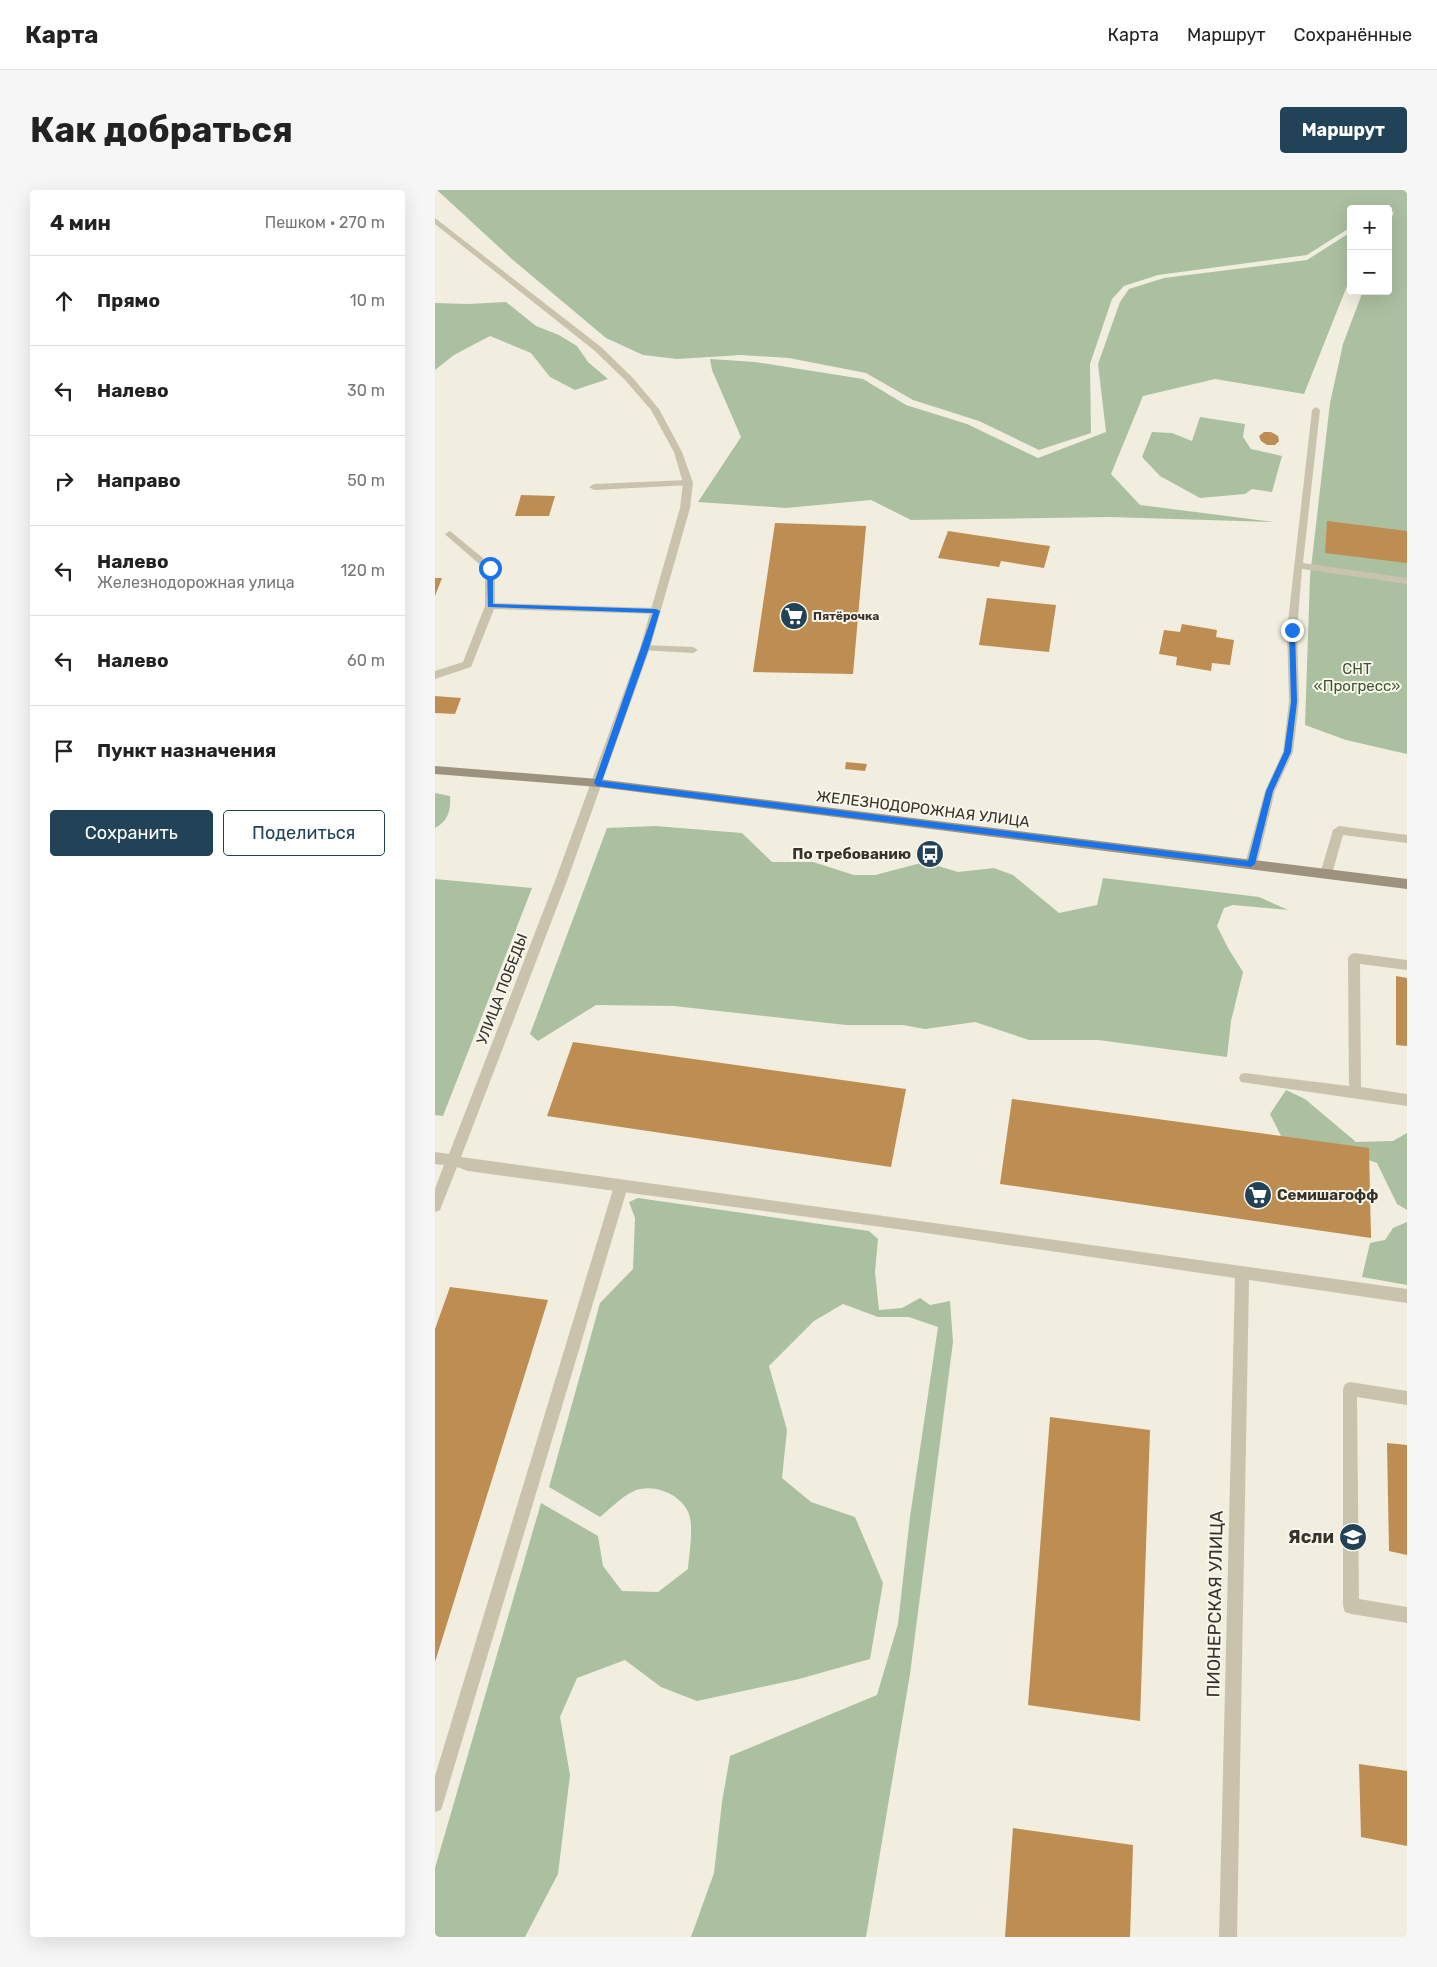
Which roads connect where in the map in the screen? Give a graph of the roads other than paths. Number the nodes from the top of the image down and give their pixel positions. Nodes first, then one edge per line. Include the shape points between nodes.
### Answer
1 (435, 220) edge
2 (1316, 410) dead end
3 (688, 483) junction
4 (594, 487) dead end
5 (449, 534) dead end
6 (1299, 565) junction
7 (1407, 581) edge
8 (490, 606) junction
9 (656, 611) junction
10 (645, 648) junction
11 (693, 650) dead end
12 (435, 675) edge
13 (435, 770) edge
14 (597, 783) junction
15 (1407, 839) edge
16 (1251, 864) junction
17 (1326, 874) junction
18 (1407, 884) edge
19 (1407, 965) edge
20 (1245, 1078) dead end
21 (1355, 1092) junction
22 (1407, 1100) edge
23 (435, 1158) edge
24 (453, 1160) junction
25 (621, 1186) junction
26 (435, 1206) edge
27 (1242, 1272) junction
28 (1407, 1296) edge
29 (1407, 1398) edge
30 (1407, 1615) edge
31 (435, 1804) edge
32 (1228, 1937) edge

1 - 3 street via 598,349 629,379 655,409 678,452
2 - 6 street
3 - 4 street
3 - 9 street, УЛИЦА ПОБЕДЫ via 685,508
5 - 8 street via 490,568
6 - 7 street
6 - 16 street via 1292,630 1294,702 1288,752 1270,791
8 - 9 street
8 - 12 street via 467,664
9 - 10 street, УЛИЦА ПОБЕДЫ
10 - 11 street
10 - 14 street, УЛИЦА ПОБЕДЫ
13 - 14 main road, ЖЕЛЕЗНОДОРОЖНАЯ УЛИЦА
14 - 16 main road, ЖЕЛЕЗНОДОРОЖНАЯ УЛИЦА
14 - 24 street, УЛИЦА ПОБЕДЫ
15 - 17 street via 1339,830
16 - 17 main road, ЖЕЛЕЗНОДОРОЖНАЯ УЛИЦА
17 - 18 main road, ЖЕЛЕЗНОДОРОЖНАЯ УЛИЦА
19 - 21 street via 1354,958
20 - 21 street
21 - 22 street
23 - 24 street
24 - 25 street
24 - 26 street, УЛИЦА ПОБЕДЫ
25 - 27 street
25 - 31 street
27 - 28 street
27 - 32 street, ПИОНЕРСКАЯ УЛИЦА
29 - 30 street via 1350,1389 1351,1606

